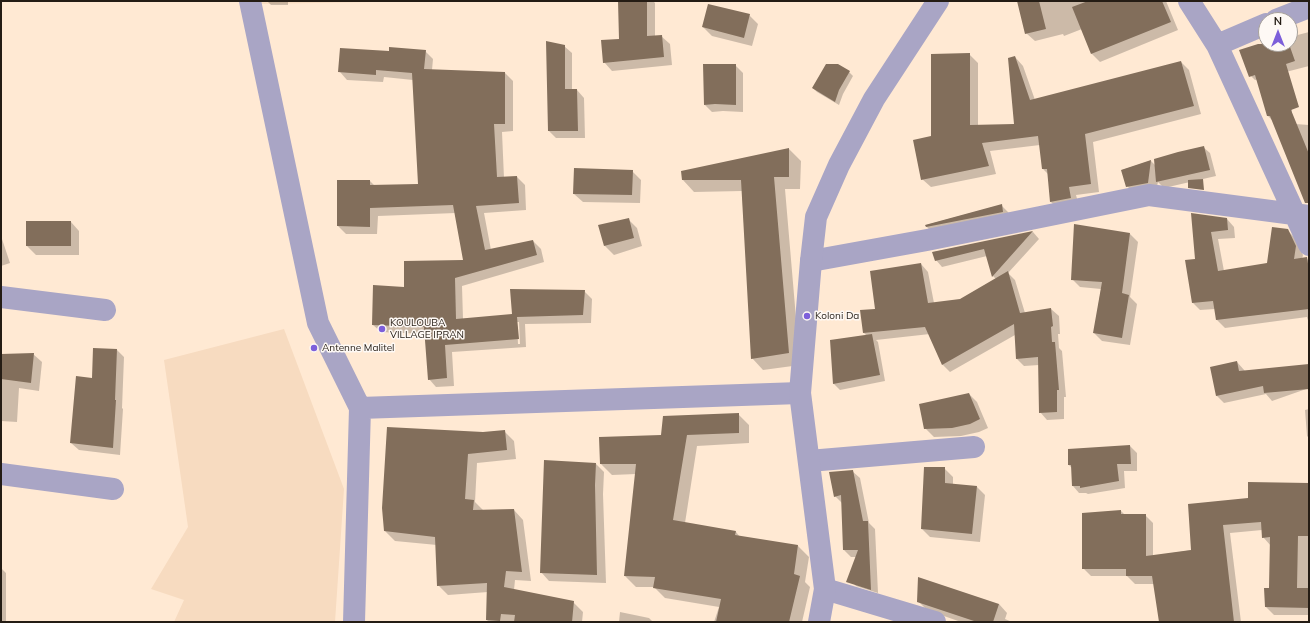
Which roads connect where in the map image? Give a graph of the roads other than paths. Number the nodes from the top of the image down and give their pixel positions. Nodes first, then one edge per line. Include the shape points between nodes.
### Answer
1 (938, 1) edge
2 (1189, 1) edge
3 (249, 2) edge
4 (1309, 7) edge
5 (1296, 12) edge
6 (1258, 27) edge
7 (1217, 45) junction
8 (1302, 216) edge
9 (1309, 245) edge
10 (811, 261) junction
11 (1, 297) edge
12 (105, 310) dead end
13 (800, 393) junction
14 (360, 408) junction
15 (974, 447) dead end
16 (809, 461) junction
17 (1, 474) edge
18 (114, 488) dead end
19 (825, 589) junction
20 (354, 622) edge
21 (819, 622) edge
22 (935, 622) edge

1 - 10 street via 874,99 839,165 816,217
2 - 7 street
3 - 14 street via 318,322
4 - 5 street
6 - 7 street
7 - 8 street
8 - 9 street
8 - 10 street via 1149,195
10 - 13 street
11 - 12 street
13 - 14 street
13 - 16 street
14 - 20 street
15 - 16 street
16 - 19 street
17 - 18 street
19 - 21 street
19 - 22 street

